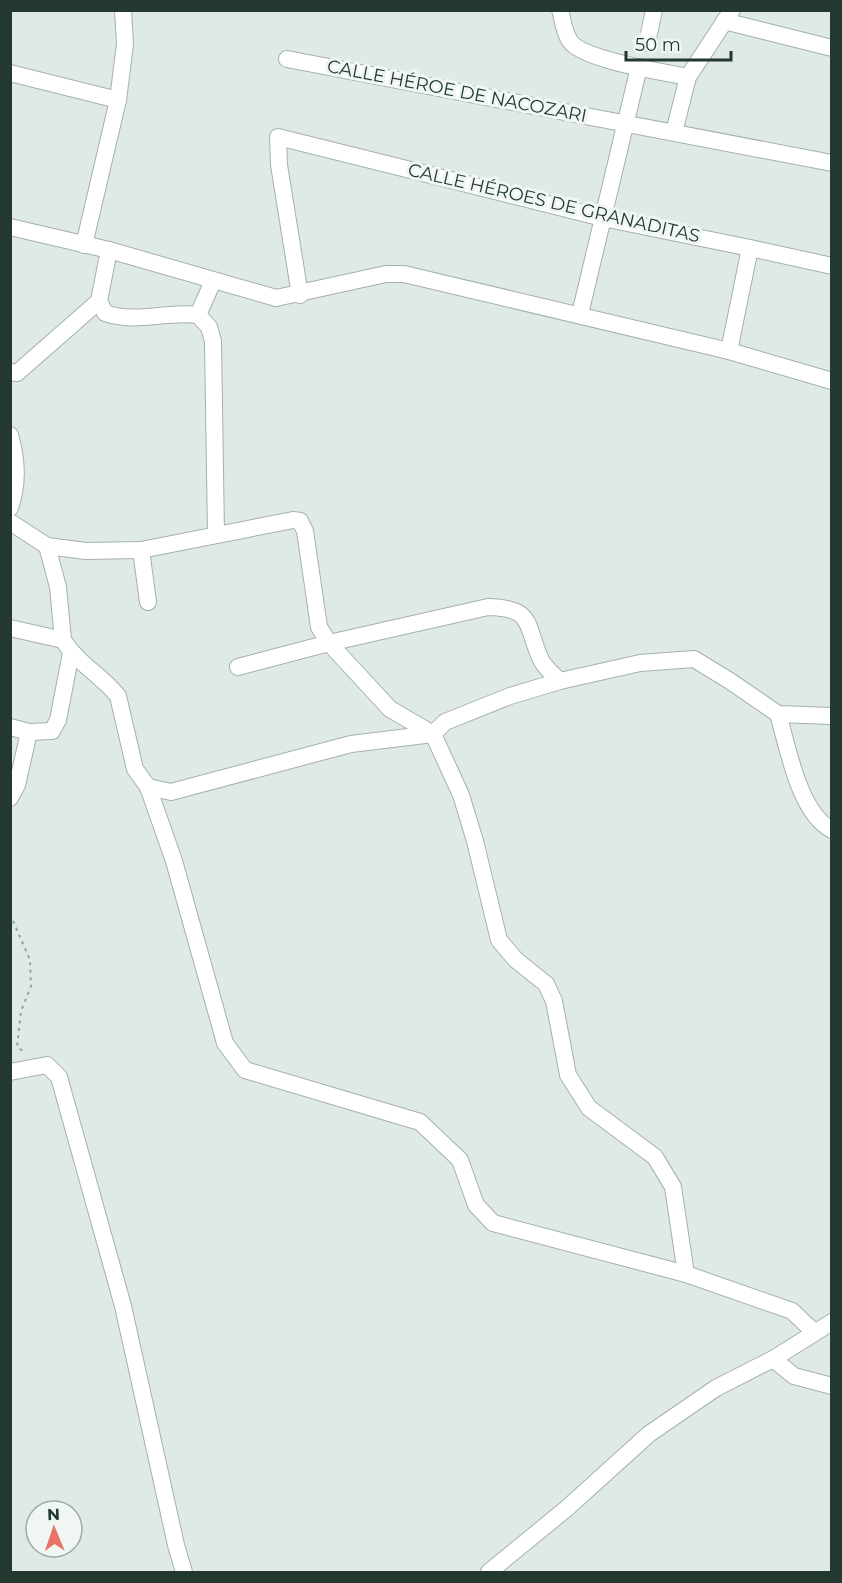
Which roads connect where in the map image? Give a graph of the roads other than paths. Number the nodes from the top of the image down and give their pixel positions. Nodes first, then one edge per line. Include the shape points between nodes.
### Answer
1 (123, 10) edge
2 (560, 10) edge
3 (654, 10) edge
4 (728, 16) edge
5 (647, 42) dead end
6 (831, 48) edge
7 (287, 58) dead end
8 (639, 67) junction
9 (10, 73) edge
10 (688, 77) junction
11 (118, 100) junction
12 (627, 123) junction
13 (674, 132) junction
14 (831, 163) edge
15 (603, 218) junction
16 (10, 228) edge
17 (84, 245) junction
18 (750, 248) junction
19 (109, 250) junction
20 (831, 266) edge
21 (213, 281) junction
22 (300, 295) junction
23 (99, 301) junction
24 (580, 314) junction
25 (198, 315) junction
26 (729, 351) junction
27 (13, 374) edge
28 (831, 381) edge
29 (10, 435) edge
30 (10, 508) edge
31 (10, 522) edge
32 (216, 535) junction
33 (47, 546) junction
34 (141, 550) junction
35 (148, 602) dead end
36 (10, 628) edge
37 (329, 643) junction
38 (67, 647) junction
39 (238, 667) dead end
40 (560, 681) junction
41 (778, 714) junction
42 (831, 716) edge
43 (10, 727) edge
44 (29, 732) junction
45 (433, 735) junction
46 (148, 787) junction
47 (10, 798) edge
48 (831, 830) edge
49 (10, 1072) edge
50 (686, 1274) junction
51 (831, 1322) edge
52 (814, 1332) junction
53 (773, 1359) junction
54 (831, 1386) edge
55 (184, 1572) edge
56 (489, 1572) edge

1 - 11 street via 125,44
2 - 8 street via 570,42 578,50
3 - 5 street
4 - 6 street
4 - 10 street
7 - 12 street, CALLE HÉROE DE NACOZARI
8 - 10 street
8 - 12 street
9 - 11 street
10 - 13 street
11 - 17 street
12 - 13 street, CALLE HÉROE DE NACOZARI
12 - 15 street
13 - 14 street, CALLE HÉROE DE NACOZARI
15 - 18 street, CALLE HÉROES DE GRANADITAS
15 - 22 street, CALLE HÉROES DE GRANADITAS via 278,137
15 - 24 street
16 - 17 street
17 - 19 street
18 - 20 street, CALLE HÉROES DE GRANADITAS
18 - 26 street
19 - 21 street
19 - 23 street
21 - 22 street via 276,298
21 - 25 street
22 - 24 street via 386,274 404,274
23 - 25 street via 105,313 120,318
23 - 27 street
24 - 26 street
25 - 32 street via 213,341
26 - 28 street
29 - 30 street via 17,468
31 - 33 street
32 - 34 street
32 - 37 street via 293,519 300,521 305,531 320,627
33 - 34 street via 86,551
33 - 38 street
34 - 35 street
36 - 38 street
37 - 39 street
37 - 40 street via 488,607 509,607 527,619 542,663
37 - 45 street via 390,709
38 - 44 street via 58,720 52,731
38 - 46 street via 118,696 135,769
40 - 41 street via 640,663 693,660
40 - 45 street via 445,722
41 - 42 street
41 - 48 street via 800,792 823,825
43 - 44 street
44 - 47 street via 17,785
45 - 46 street via 351,744 171,792
45 - 50 street via 461,795 476,841 499,940 546,984 554,1001 568,1075 589,1108 655,1157 673,1187
46 - 50 street via 174,861 225,1043 245,1070 420,1122 460,1160 476,1206 493,1223
49 - 55 street via 47,1065 59,1077 120,1295
50 - 52 street via 792,1311
51 - 52 street
52 - 53 street
53 - 54 street via 794,1376
53 - 56 street via 716,1388 649,1434

